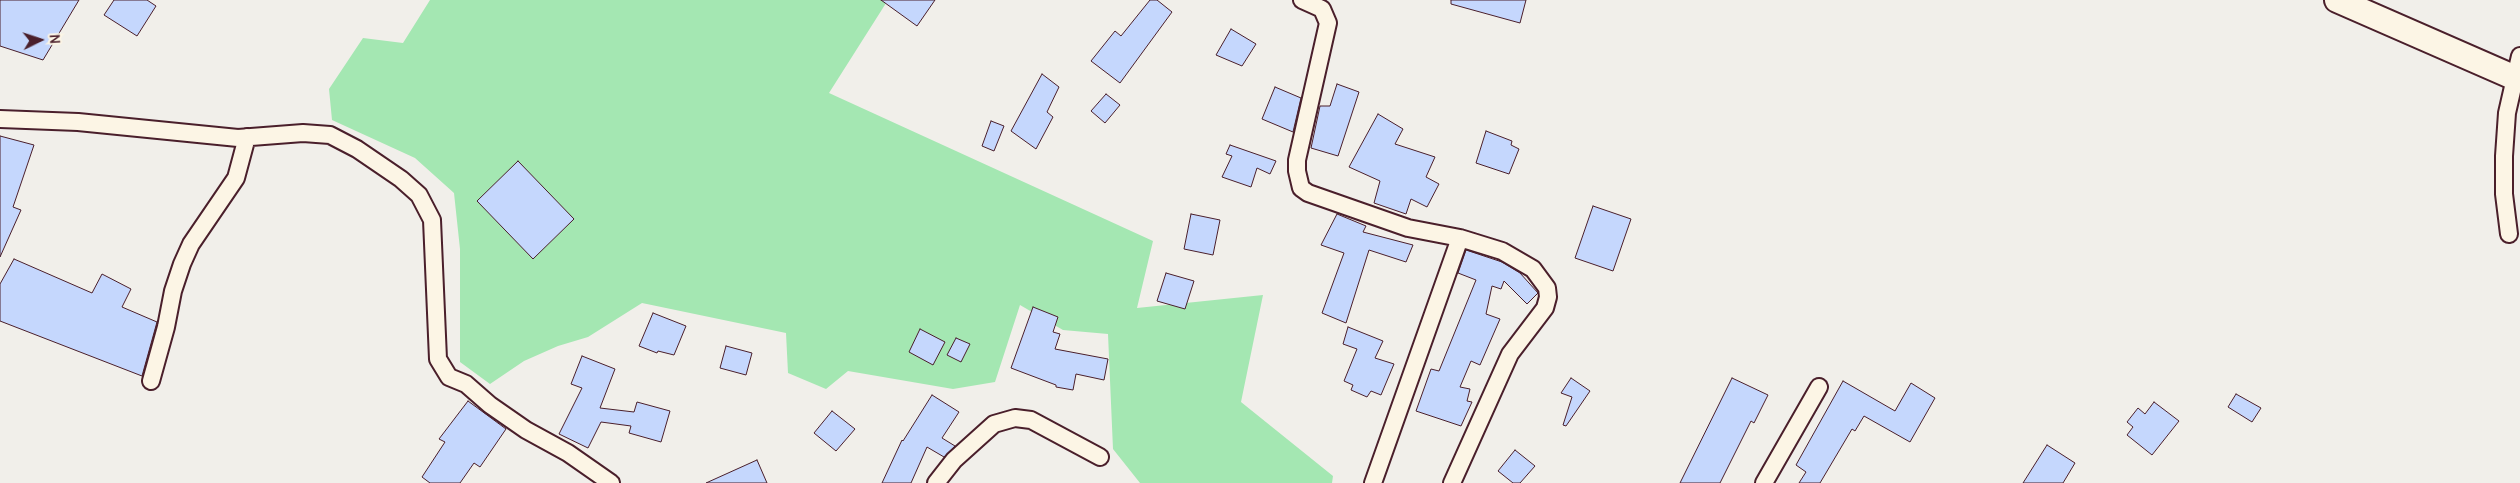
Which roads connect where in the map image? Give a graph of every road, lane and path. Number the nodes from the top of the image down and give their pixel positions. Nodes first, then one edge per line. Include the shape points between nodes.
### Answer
1 (1302, 0) edge
2 (2337, 0) edge
3 (2518, 71) edge
4 (0, 119) edge
5 (247, 137) junction
6 (2509, 234) dead end
7 (1460, 238) junction
8 (151, 381) dead end
9 (1819, 387) dead end
10 (1100, 457) dead end
11 (611, 483) edge
12 (936, 483) edge
13 (1372, 483) edge
14 (1452, 483) edge
15 (1764, 483) edge

1 - 7 street via 1322,9 1328,23 1298,160 1301,188 1308,194 1408,228
2 - 3 street
3 - 6 street via 2507,113 2504,156
4 - 5 street via 78,122
5 - 8 street via 236,178 191,244 182,264
5 - 11 street via 303,132 330,135 401,179 420,195 432,220 438,360 449,377 466,384 526,430
7 - 13 street
7 - 14 street via 1502,251 1533,269 1547,288 1548,297 1545,308 1510,354
9 - 15 street
10 - 12 street via 1031,420 1016,418 994,424 954,460

